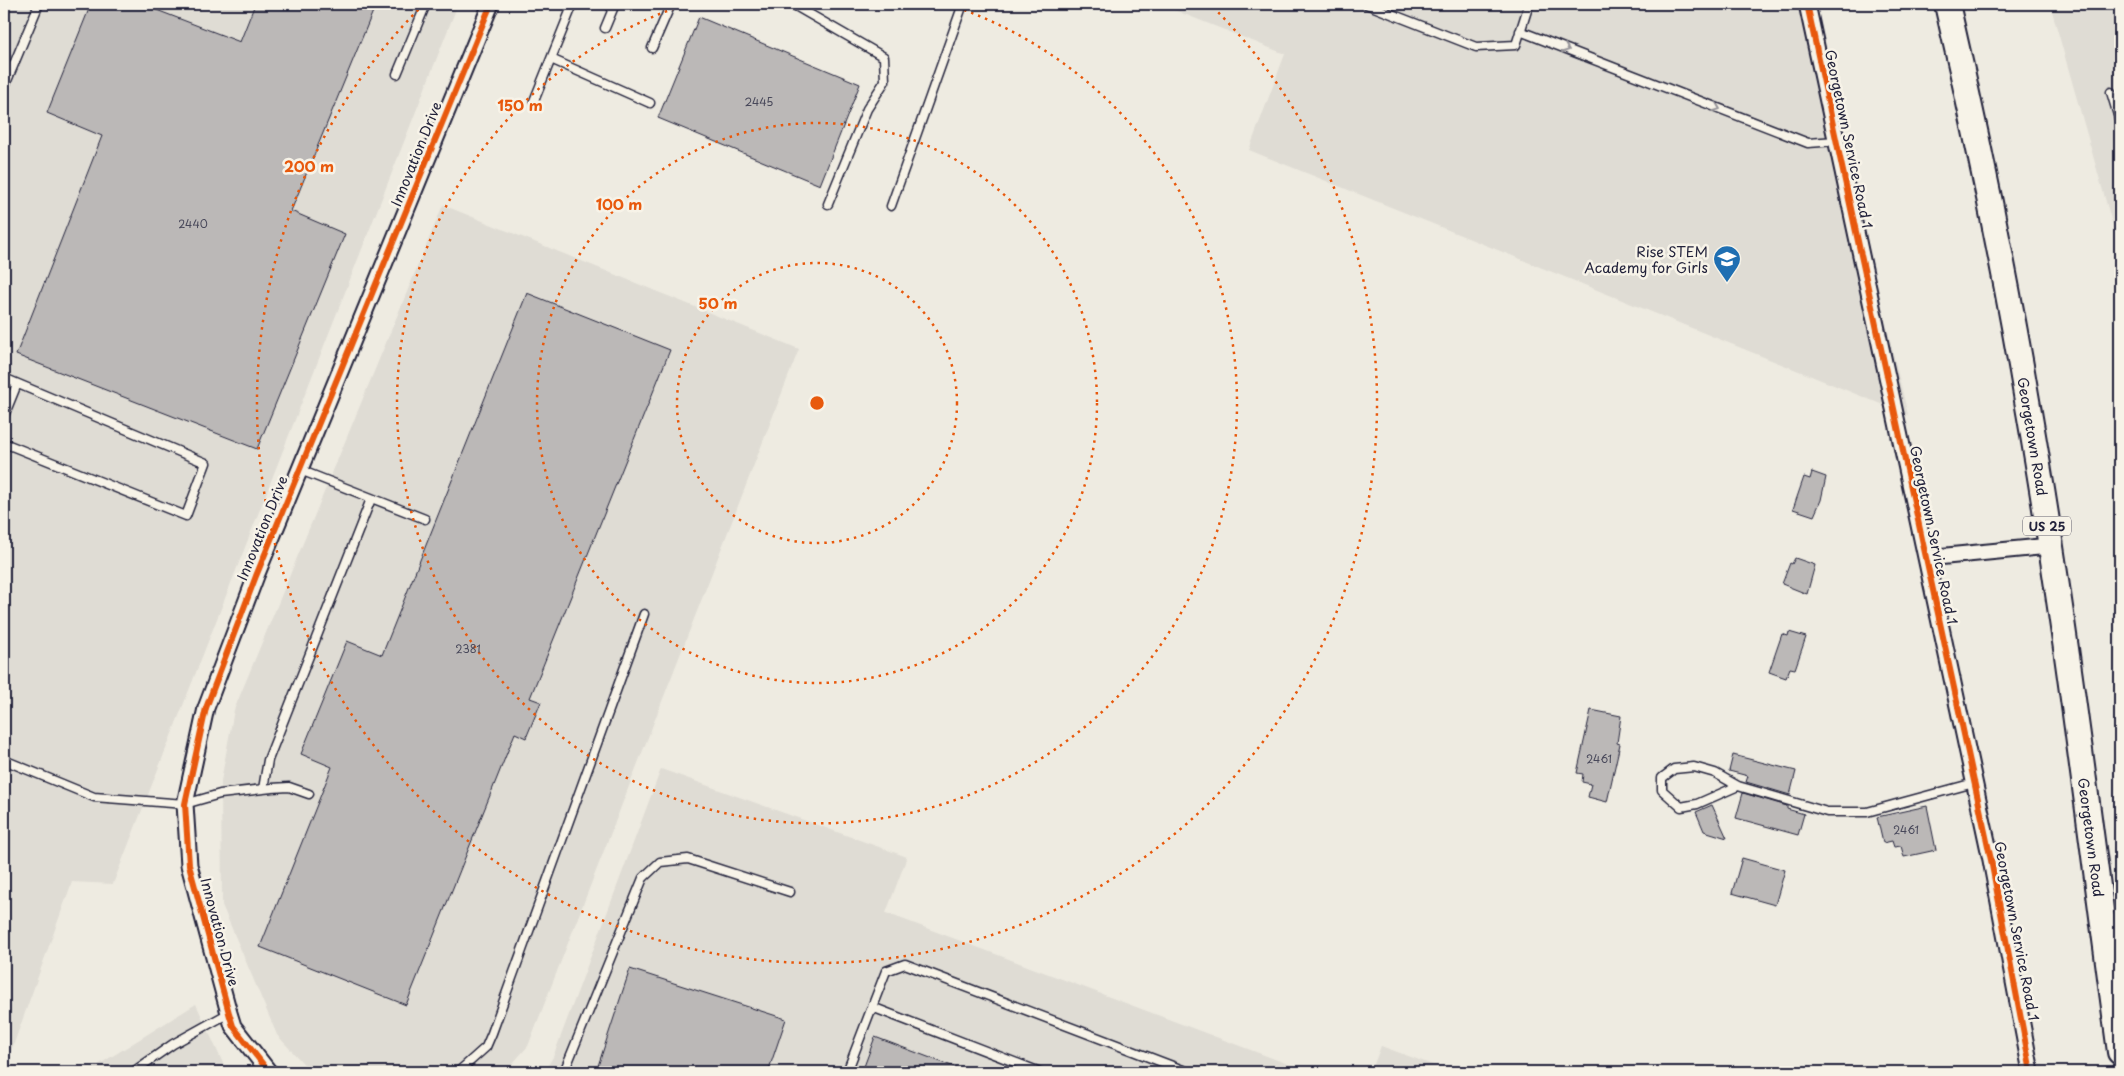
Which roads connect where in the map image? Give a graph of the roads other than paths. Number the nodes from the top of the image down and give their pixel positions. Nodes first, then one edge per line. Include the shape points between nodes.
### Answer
1 (39, 4) edge
2 (426, 4) edge
3 (491, 4) edge
4 (573, 4) edge
5 (615, 4) edge
6 (671, 4) edge
7 (792, 4) edge
8 (963, 4) edge
9 (1366, 4) edge
10 (1529, 4) edge
11 (1807, 4) edge
12 (1946, 4) edge
13 (605, 28) dead end
14 (1520, 31) junction
15 (652, 48) dead end
16 (551, 58) junction
17 (397, 74) dead end
18 (4, 88) edge
19 (2111, 92) dead end
20 (534, 101) dead end
21 (650, 103) dead end
22 (2120, 122) edge
23 (1836, 142) junction
24 (828, 204) dead end
25 (891, 206) dead end
26 (4, 378) edge
27 (17, 384) junction
28 (4, 416) edge
29 (4, 443) edge
30 (300, 470) junction
31 (371, 499) junction
32 (425, 519) dead end
33 (2050, 546) junction
34 (1926, 558) junction
35 (644, 614) dead end
36 (4, 760) edge
37 (1974, 783) junction
38 (1738, 786) junction
39 (263, 789) junction
40 (310, 794) dead end
41 (185, 804) junction
42 (790, 892) dead end
43 (872, 1007) junction
44 (229, 1013) junction
45 (2120, 1052) edge
46 (133, 1072) edge
47 (269, 1072) edge
48 (458, 1072) edge
49 (564, 1072) edge
50 (847, 1072) edge
51 (1040, 1072) edge
52 (1188, 1072) edge
53 (2031, 1072) edge

1 - 18 lane
2 - 17 lane
3 - 30 street, Innovation Drive
4 - 16 lane
5 - 13 lane
6 - 15 lane
7 - 24 lane via 884,57 885,81 867,109
8 - 25 lane
9 - 14 lane via 1476,47 1516,45
10 - 14 lane
11 - 23 street, Georgetown Service Road 1
12 - 33 main road, Georgetown Road / US 25 via 2001,256
14 -> 23 lane via 1808,143
16 - 20 lane
16 - 21 lane
19 - 22 lane
23 - 34 street, Georgetown Service Road 1
26 - 27 lane
27 - 28 lane
27 - 29 lane via 206,463 186,516
30 - 31 lane
30 - 41 street, Innovation Drive via 206,708
31 - 32 lane
31 - 39 lane via 268,760
33 - 34 street
33 - 45 main road, Georgetown Road / US 25
34 - 37 street, Georgetown Service Road 1
35 - 48 lane via 492,1034 486,1047
36 - 41 lane via 94,797
37 - 38 lane via 1867,812 1827,812
37 - 53 street, Georgetown Service Road 1
38 - 38 lane via 1715,772 1694,767 1674,770 1662,778 1662,790 1681,807 1697,804
39 - 40 lane via 289,788
39 - 41 lane via 220,794
41 - 44 street, Innovation Drive via 190,865
42 - 49 lane via 688,859 660,862 642,878
43 - 50 lane
43 - 51 lane
43 - 52 lane via 886,971 895,965 905,964
44 - 46 lane via 173,1044
44 - 47 street, Innovation Drive via 233,1026

